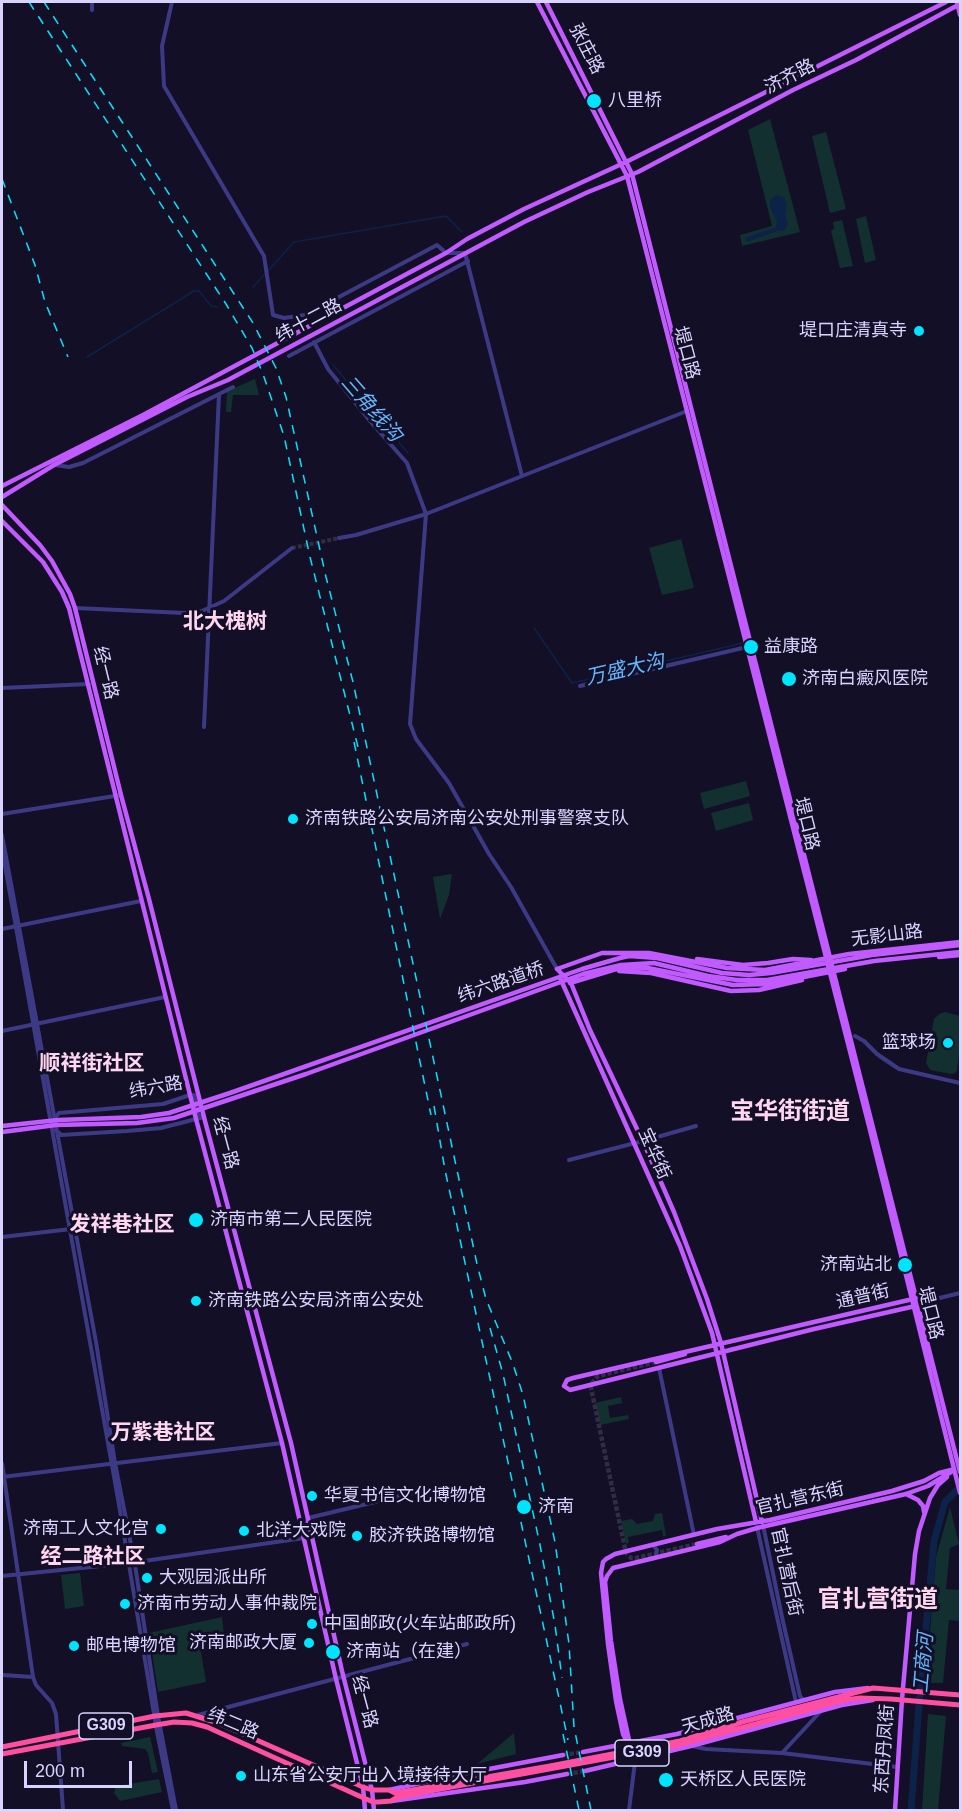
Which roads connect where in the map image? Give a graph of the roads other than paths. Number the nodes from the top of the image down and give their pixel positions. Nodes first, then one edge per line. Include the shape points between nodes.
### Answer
1 (92, 2) edge
2 (172, 2) edge
3 (537, 2) edge
4 (546, 2) edge
5 (946, 2) edge
6 (959, 3) edge
7 (92, 10) dead end
8 (960, 15) edge
9 (626, 162) junction
10 (619, 164) junction
11 (629, 175) junction
12 (446, 253) junction
13 (465, 253) junction
14 (468, 261) junction
15 (314, 342) junction
16 (289, 356) dead end
17 (233, 387) dead end
18 (219, 394) junction
19 (689, 409) junction
20 (54, 465) junction
21 (522, 476) junction
22 (2, 486) edge
23 (2, 497) edge
24 (2, 505) edge
25 (426, 514) junction
26 (2, 521) edge
27 (339, 538) tunnel mouth
28 (292, 548) tunnel mouth
29 (75, 608) junction
30 (210, 608) junction
31 (747, 647) junction
32 (89, 684) junction
33 (580, 686) dead end
34 (2, 688) edge
35 (204, 727) dead end
36 (121, 795) junction
37 (114, 796) junction
38 (2, 814) edge
39 (2, 835) edge
40 (2, 849) edge
41 (141, 901) junction
42 (17, 926) junction
43 (2, 929) edge
44 (960, 944) edge
45 (960, 954) edge
46 (828, 959) junction
47 (817, 961) junction
48 (557, 969) junction
49 (832, 971) junction
50 (583, 972) junction
51 (822, 974) junction
52 (571, 983) junction
53 (563, 985) junction
54 (165, 997) junction
55 (35, 1024) junction
56 (2, 1030) edge
57 (855, 1036) dead end
58 (960, 1083) edge
59 (190, 1095) junction
60 (204, 1117) junction
61 (196, 1119) junction
62 (55, 1124) junction
63 (2, 1126) edge
64 (696, 1126) dead end
65 (2, 1132) edge
66 (643, 1142) junction
67 (635, 1144) junction
68 (569, 1160) dead end
69 (73, 1229) junction
70 (2, 1237) edge
71 (960, 1293) edge
72 (915, 1302) junction
73 (721, 1343) junction
74 (714, 1345) junction
75 (704, 1347) junction
76 (723, 1353) junction
77 (717, 1354) junction
78 (657, 1365) junction
79 (282, 1443) junction
80 (2, 1463) edge
81 (113, 1463) junction
82 (956, 1469) edge
83 (2, 1477) edge
84 (420, 1491) dead end
85 (960, 1493) edge
86 (906, 1494) junction
87 (924, 1513) junction
88 (308, 1518) junction
89 (758, 1524) junction
90 (764, 1528) junction
91 (737, 1534) junction
92 (694, 1535) junction
93 (304, 1538) junction
94 (697, 1544) tunnel mouth
95 (653, 1545) junction
96 (656, 1556) junction
97 (132, 1563) junction
98 (19, 1574) junction
99 (2, 1576) edge
100 (467, 1644) dead end
101 (2, 1675) edge
102 (343, 1676) junction
103 (33, 1677) junction
104 (336, 1679) junction
105 (873, 1688) junction
106 (903, 1689) junction
107 (960, 1695) edge
108 (891, 1699) junction
109 (803, 1700) junction
110 (902, 1700) junction
111 (796, 1702) junction
112 (960, 1705) edge
113 (822, 1711) junction
114 (156, 1716) junction
115 (198, 1716) junction
116 (158, 1724) junction
117 (56, 1736) junction
118 (57, 1744) junction
119 (628, 1744) junction
120 (691, 1746) junction
121 (2, 1747) edge
122 (583, 1752) tunnel mouth
123 (2, 1754) edge
124 (782, 1754) junction
125 (563, 1755) tunnel mouth
126 (635, 1760) junction
127 (897, 1767) junction
128 (585, 1771) tunnel mouth
129 (567, 1774) tunnel mouth
130 (363, 1787) junction
131 (372, 1790) junction
132 (389, 1791) junction
133 (364, 1798) junction
134 (391, 1801) junction
135 (373, 1802) junction
136 (63, 1810) edge
137 (174, 1810) edge
138 (365, 1810) edge
139 (374, 1810) edge
140 (629, 1810) edge
141 (895, 1810) edge

1 - 7 street
2 - 12 street via 162,46 164,86 264,256 273,315 284,318 308,314 437,245
3 - 10 main road, 张庄路
4 - 9 main road, 张庄路
5 - 9 main road, 济齐路
6 - 8 main road
6 - 11 main road, 济齐路
9 - 10 main road, 纬十二路
9 - 11 main road, 张庄路
10 - 11 main road, 堤口路
10 - 12 main road, 纬十二路 via 524,209
11 - 13 main road, 纬十二路 via 550,209
11 - 19 main road, 堤口路
12 - 13 street
12 - 22 main road, 纬十二路 via 143,416
13 - 14 street
13 - 20 main road, 纬十二路 via 228,380
14 - 15 street
14 - 21 street
15 - 16 street
15 - 25 street via 328,369 407,463
17 - 18 street
18 - 20 street via 83,463 69,467
18 - 30 street
19 - 21 street
19 - 31 main road, 堤口路
19 - 46 main road, 堤口路
20 - 23 main road, 纬十二路
21 - 25 street
24 - 29 main road, 经一路 via 52,561
25 - 27 street
25 - 48 street, 宝华街 via 410,724 416,739 449,783
26 - 32 main road, 经一路 via 43,562 62,592
28 - 30 street
29 - 30 street via 184,613
29 - 36 main road, 经一路
30 - 35 street
31 - 33 street
31 - 46 main road, 堤口路
32 - 34 street
32 - 37 main road, 经一路
36 - 37 street
36 - 60 main road, 经一路
37 - 38 street
37 - 41 main road, 经一路
39 - 42 street
40 - 42 street
41 - 42 street
41 - 54 main road, 经一路
42 - 43 street
42 - 55 street
44 - 46 main road, 无影山路 via 895,948
44 - 50 main road, 纬六路道桥 via 760,975 722,973 639,956 620,958
45 - 49 main road, 无影山路
45 - 50 main road, 纬六路道桥 via 874,961 767,980 708,976 654,963 621,964
46 - 47 main road, 无影山路
46 - 49 main road, 堤口路
47 - 48 main road via 750,970 649,953 602,953
47 - 50 main road via 793,958 743,965 638,951 617,953
48 - 52 main road, 宝华街
48 - 53 main road, 宝华街
49 - 51 main road, 无影山路
49 - 72 main road, 堤口路
50 - 51 main road via 643,972 731,991 748,991
50 - 62 main road, 纬六路道桥 via 174,1118 137,1123
51 - 52 main road via 768,984 733,985 648,968 623,967
52 - 53 main road
52 - 66 main road, 宝华街
53 - 67 main road, 宝华街
54 - 55 street
54 - 59 main road, 经一路
55 - 56 street
55 - 62 street
57 - 58 street via 899,1069
59 - 60 street, 纬六路 via 194,1095 199,1116
59 - 61 main road, 经一路
59 - 62 street, 纬六路 via 163,1104 60,1113
60 - 61 street, 纬六路
60 - 88 main road, 经一路
61 - 62 street, 纬六路 via 161,1128 61,1135
61 - 79 main road, 经一路
62 - 63 main road, 纬六路
62 - 65 main road, 纬六路
62 - 69 street
64 - 66 street
66 - 67 street
66 - 73 main road, 宝华街 via 679,1224
67 - 68 street
67 - 74 main road, 宝华街 via 680,1246
69 - 70 street
69 - 81 street via 98,1353
71 - 72 street
72 - 73 main road, 通普街
72 - 76 main road, 通普街
72 - 82 main road, 堤口路
73 - 74 main road, 通普街
73 - 76 main road, 官扎营后街
74 - 75 main road, 通普街
74 - 77 main road, 宝华街
75 - 78 main road
75 - 78 main road via 567,1380 564,1386 570,1390
76 - 77 main road, 通普街
76 - 89 main road, 官扎营后街
77 - 78 main road, 通普街
77 - 89 main road, 官扎营后街
78 - 92 street
79 - 81 street
79 - 93 main road, 经一路
80 - 83 street
81 - 83 street
81 - 97 street
82 - 85 main road, 堤口路
82 - 86 main road, 官扎营东街
82 - 87 main road, 东西丹凤街 via 938,1485
82 - 89 main road, 官扎营东街 via 892,1491
83 - 98 street
84 - 88 street
86 - 87 main road via 918,1500
86 - 90 main road, 官扎营东街
87 - 106 main road, 东西丹凤街 via 915,1554
88 - 93 street
88 - 102 main road, 经一路
89 - 90 main road, 官扎营东街
89 - 91 main road, 官扎营东街
89 - 92 main road, 官扎营东街
89 - 111 street, 官扎营后街
90 - 109 street, 官扎营后街
91 - 94 main road
91 - 96 main road, 官扎营东街 via 720,1542
92 - 95 main road, 官扎营东街
93 - 97 street
93 - 104 main road, 经一路
95 - 96 street
95 - 119 main road, 官扎营东街 via 610,1556 602,1567 616,1701
96 - 119 main road, 官扎营东街 via 610,1570 605,1582
97 - 98 street
97 - 114 street
98 - 99 street
98 - 103 street
100 - 102 street
101 - 103 street
102 - 104 street
102 - 131 main road, 经一路
103 - 117 street via 52,1703
104 - 115 street
104 - 130 main road, 经一路
105 - 106 highway, 天成路 / G309
105 - 109 main road, 天成路
105 - 132 highway, 天成路 / G309 via 680,1741 414,1790
106 - 107 highway, G309
106 - 110 main road, 东西丹凤街
108 - 110 highway, 天成路 / G309
108 - 113 main road, 天成路
108 - 134 highway, 天成路 / G309 via 844,1700 674,1746
109 - 111 main road, 天成路
110 - 112 highway, G309
110 - 127 main road, 东西丹凤街
111 - 119 main road, 天成路
113 - 120 main road, 天成路
113 - 124 street
114 - 115 highway, 纬二路 / G309
114 - 116 street
114 - 117 highway, 纬二路 / G309
115 - 130 highway, 纬二路 / G309
116 - 118 highway, 纬二路 / G309
116 - 133 highway, 纬二路 / G309 via 192,1723 207,1727
116 - 137 street
117 - 118 street
117 - 121 highway, 纬二路 / G309
118 - 123 highway, 纬二路 / G309
118 - 136 street
119 - 122 main road, 天成路
119 - 126 street
120 - 124 street
120 - 126 main road, 天成路
124 - 127 street
125 - 132 main road, 天成路
126 - 128 main road, 天成路
126 - 140 street
127 - 141 main road, 东西丹凤街
129 - 134 main road, 天成路
130 - 131 highway, 纬二路 / G309
130 - 133 main road, 经一路
131 - 132 highway, 天成路 / G309
131 - 135 main road, 经一路
133 - 135 highway, 纬二路 / G309
133 - 138 main road, 经一路
134 - 135 highway, 天成路 / G309
135 - 139 main road, 经一路

